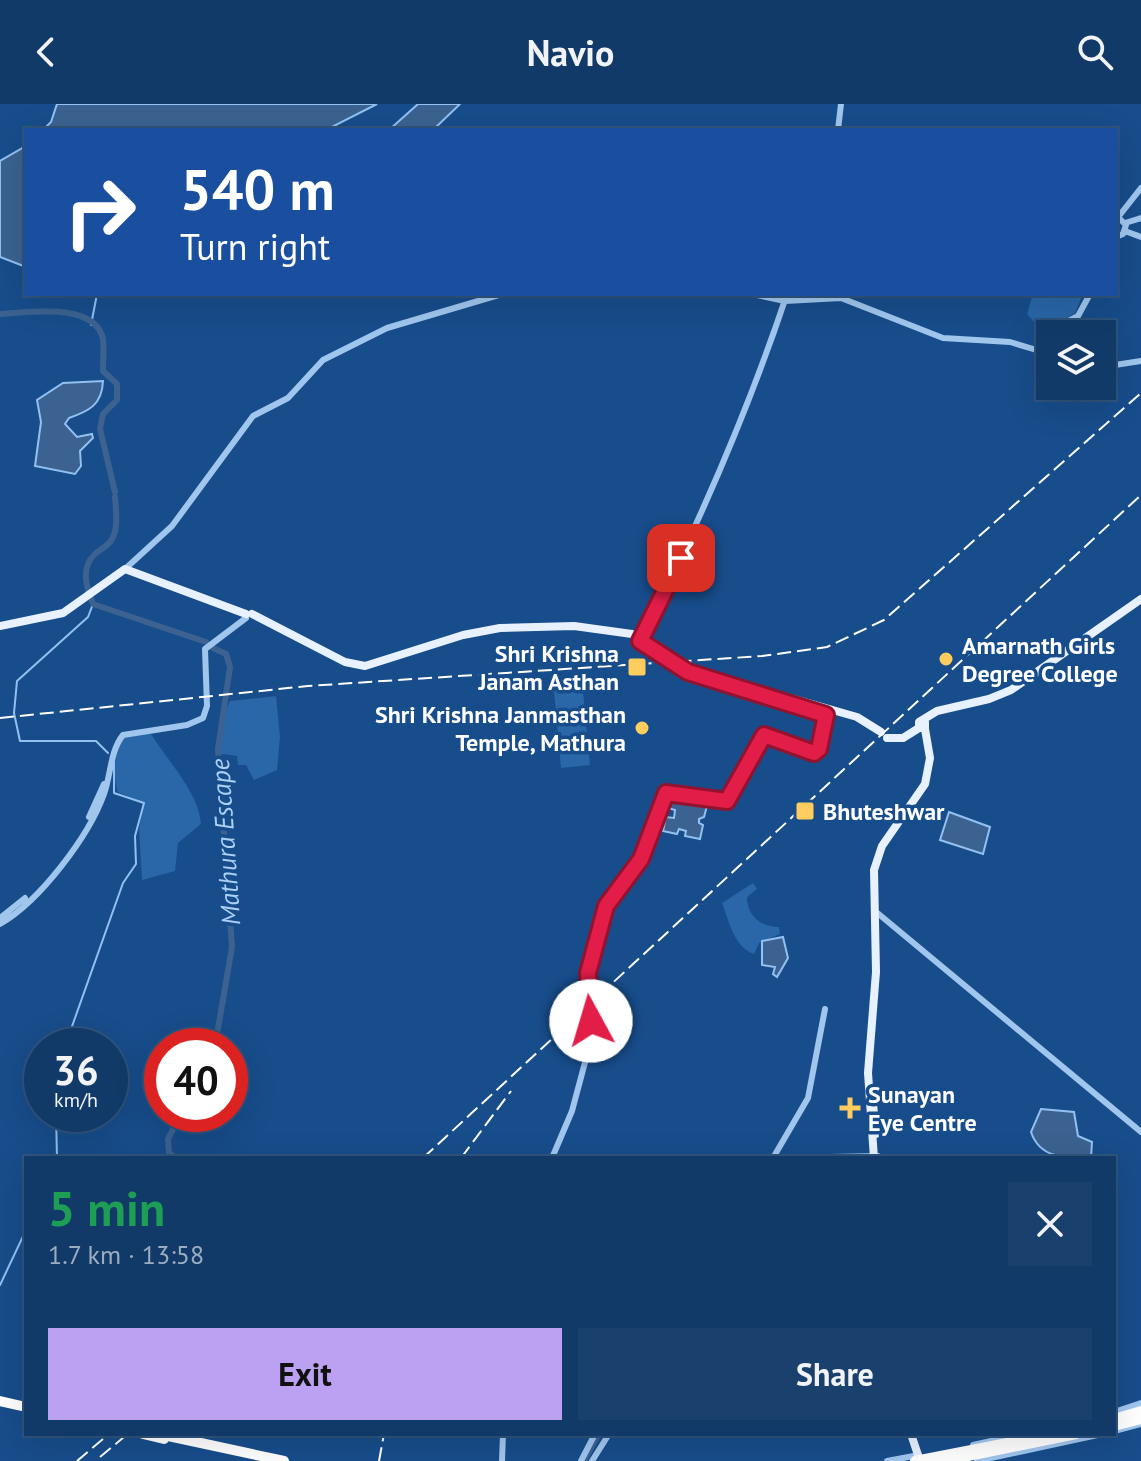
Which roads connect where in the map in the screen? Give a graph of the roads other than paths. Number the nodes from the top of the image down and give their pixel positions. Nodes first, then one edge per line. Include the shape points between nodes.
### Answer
1 (841, 104) edge
2 (838, 128) edge
3 (1141, 188) edge
4 (1118, 216) edge
5 (1141, 218) edge
6 (1125, 223) junction
7 (1125, 231) junction
8 (1118, 236) edge
9 (1141, 237) edge
10 (495, 296) edge
11 (1089, 296) edge
12 (786, 297) edge
13 (1070, 320) edge
14 (1036, 348) edge
15 (1141, 361) edge
16 (1116, 365) edge
17 (125, 569) junction
18 (1141, 602) edge
19 (248, 616) junction
20 (0, 626) edge
21 (294, 636) junction
22 (637, 637) junction
23 (827, 712) junction
24 (925, 724) junction
25 (876, 910) junction
26 (15, 911) junction
27 (0, 921) edge
28 (825, 1009) dead end
29 (1141, 1132) edge
30 (553, 1156) edge
31 (774, 1156) edge
32 (876, 1156) edge
33 (0, 1399) edge
34 (1141, 1403) edge
35 (24, 1405) edge
36 (1141, 1411) edge
37 (1117, 1421) edge
38 (1141, 1422) edge
39 (152, 1436) edge
40 (167, 1436) edge
41 (503, 1436) edge
42 (594, 1436) edge
43 (608, 1436) edge
44 (909, 1436) edge
45 (1014, 1436) edge
46 (1045, 1436) edge
47 (1061, 1436) edge
48 (1093, 1436) edge
49 (1038, 1439) junction
50 (253, 1458) edge
51 (916, 1459) edge
52 (284, 1461) edge
53 (502, 1461) edge
54 (581, 1461) edge
55 (592, 1461) edge
56 (887, 1461) edge
57 (944, 1461) edge
58 (977, 1461) edge

1 - 2 street
3 - 4 street
4 - 6 street
5 - 6 street
6 - 7 street
7 - 8 street
7 - 9 street
10 - 17 street via 387,328 323,360 288,398 253,416 172,526
11 - 13 street
12 - 14 street via 841,298 943,338
12 - 22 street via 704,510
15 - 16 street
17 - 19 main road
17 - 20 main road via 53,617
18 - 24 main road via 1021,685 937,711
19 - 21 main road
19 - 26 street via 205,649 203,718 123,735 88,828 46,882
19 - 26 street via 203,645 204,712 195,720 119,734 89,817
21 - 22 main road via 355,665 374,665 463,635 504,628 574,626
21 - 22 main road via 348,668 363,670 502,631 577,629
22 - 23 main road via 688,672
23 - 24 main road via 867,721 884,735 903,738
23 - 30 street, bridge via 814,753 764,735 727,801 666,793 645,851 608,902 589,965 591,1040 572,1111
24 - 25 main road via 930,746 927,775 877,854
25 - 29 street
25 - 32 main road via 868,1073
26 - 27 street
28 - 31 street via 808,1098
33 - 35 highway
34 - 37 street
36 - 37 highway
37 - 38 highway
39 - 50 highway
40 - 50 highway
41 - 53 street
42 - 54 street
43 - 55 street
44 - 51 main road
45 - 51 street
46 - 49 highway
47 - 49 highway
48 - 58 street
49 - 51 highway, bridge
49 - 57 highway, bridge
50 - 52 highway
51 - 56 street

